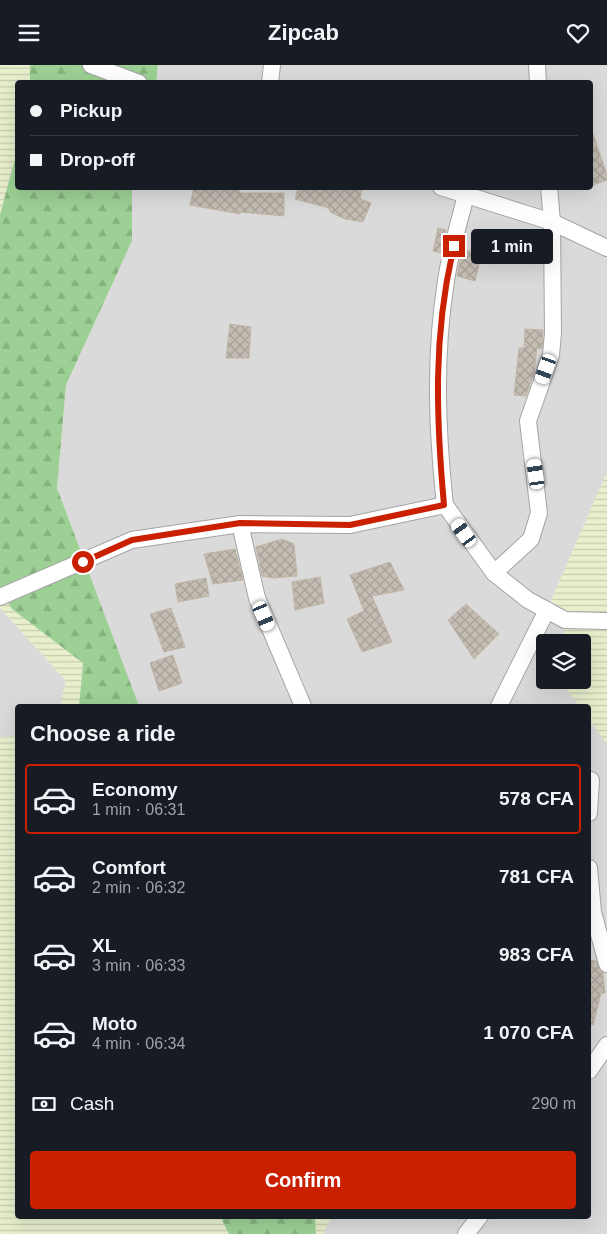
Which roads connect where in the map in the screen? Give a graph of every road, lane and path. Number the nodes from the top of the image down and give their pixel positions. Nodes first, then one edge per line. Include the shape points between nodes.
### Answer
1 (91, 65) edge
2 (272, 65) edge
3 (537, 65) edge
4 (131, 80) edge
5 (270, 80) edge
6 (538, 80) edge
7 (450, 190) edge
8 (548, 190) edge
9 (466, 195) junction
10 (552, 222) junction
11 (607, 248) edge
12 (444, 505) junction
13 (240, 523) junction
14 (494, 573) junction
15 (0, 597) edge
16 (547, 610) junction
17 (607, 621) edge
18 (302, 704) edge
19 (500, 704) edge
20 (591, 890) edge
21 (607, 964) edge
22 (607, 1045) edge
23 (591, 1062) edge
24 (478, 1219) edge
25 (466, 1234) edge

1 - 4 street
2 - 5 street
3 - 6 street
7 - 9 street
8 - 10 street
9 - 10 street
9 - 12 street via 446,280 438,358 437,429
10 - 11 street
10 - 14 street via 551,355 528,421 539,513 531,539
12 - 13 street via 350,525
12 - 14 street
13 - 15 street via 132,540
13 - 18 street via 257,597
14 - 16 street via 528,600
16 - 17 street via 565,620
16 - 19 street
20 - 21 street via 593,912
22 - 23 street
24 - 25 street

